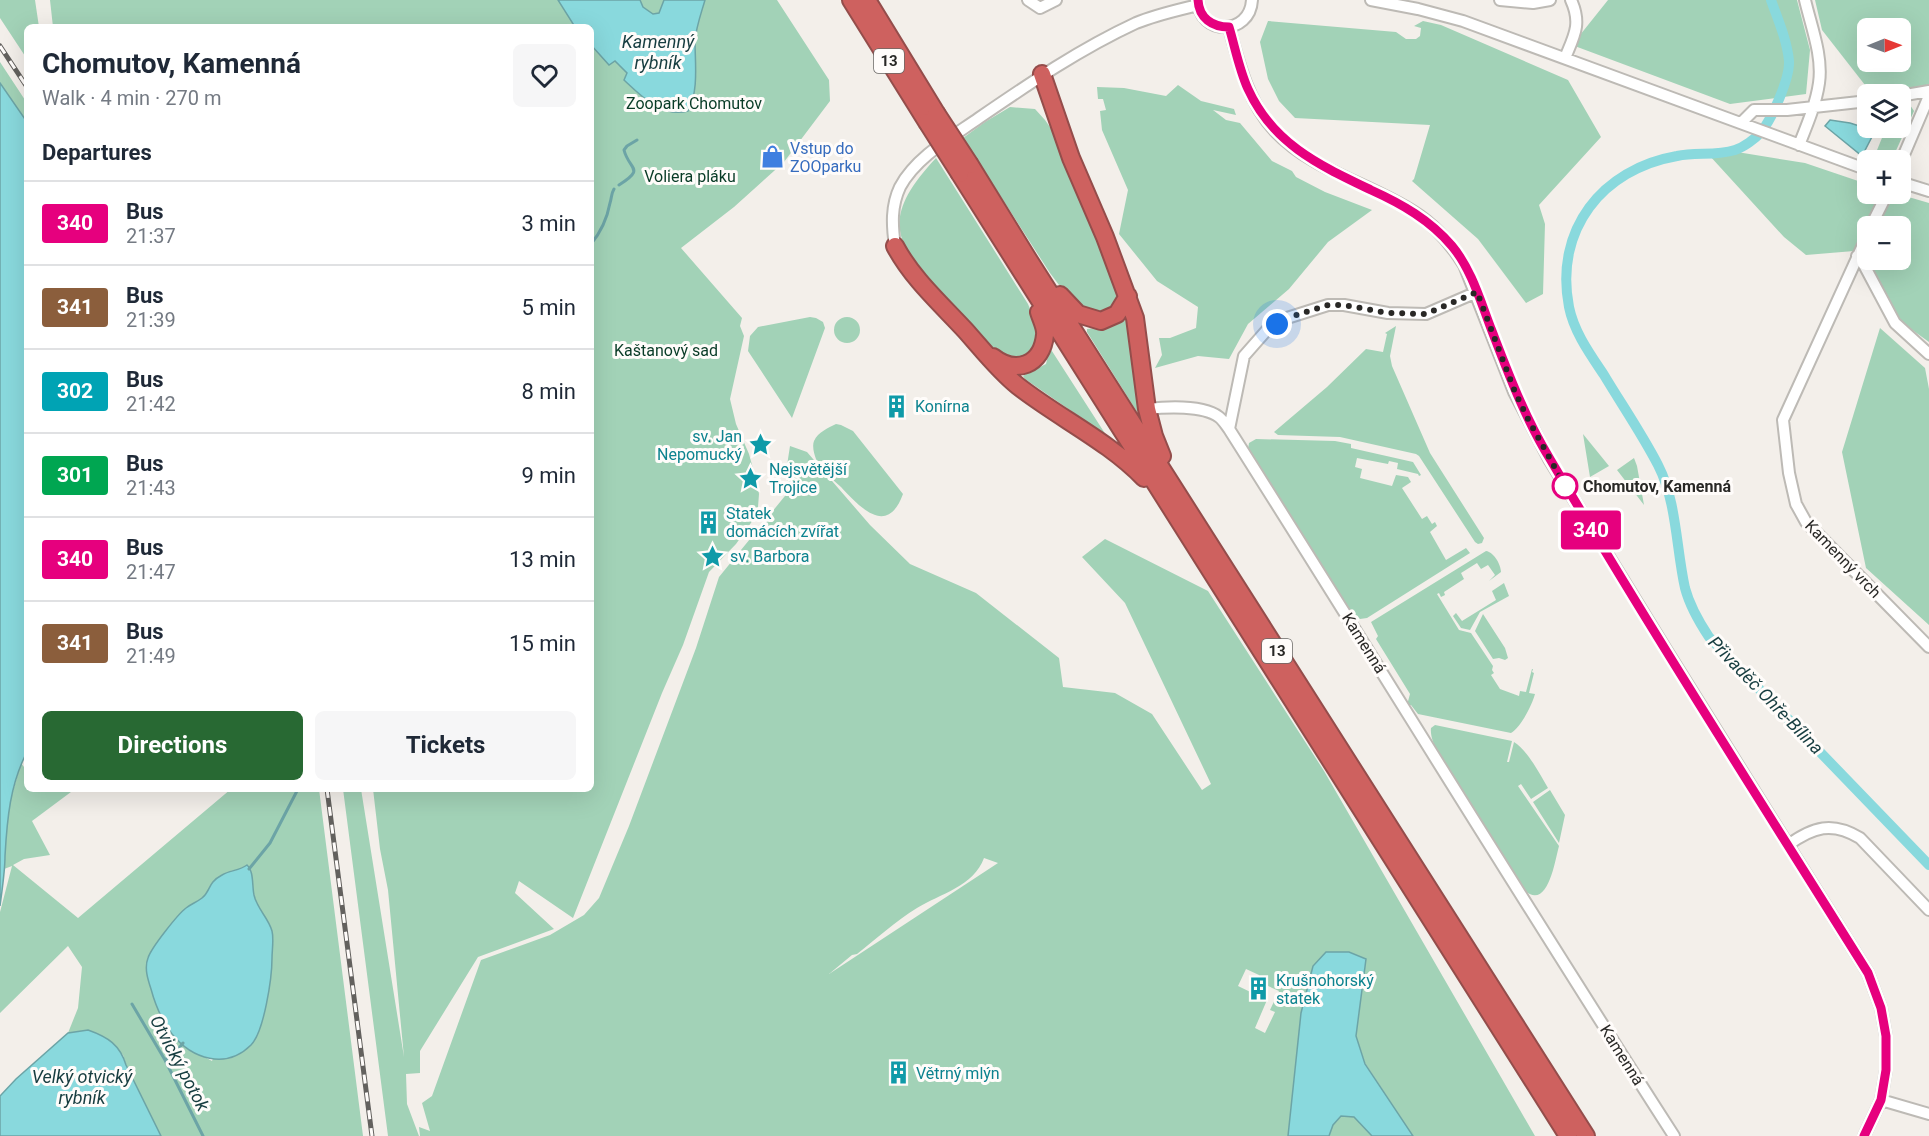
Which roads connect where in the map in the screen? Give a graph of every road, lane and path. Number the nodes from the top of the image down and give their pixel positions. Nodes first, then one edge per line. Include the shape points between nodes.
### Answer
1 (851, 0) edge
2 (867, 0) edge
3 (1028, 0) edge
4 (1056, 0) edge
5 (1252, 0) edge
6 (1371, 0) edge
7 (1500, 0) edge
8 (1550, 0) edge
9 (1571, 0) edge
10 (1805, 0) edge
11 (1198, 3) edge
12 (1229, 27) junction
13 (1565, 58) junction
14 (1042, 74) junction
15 (1929, 91) edge
16 (1911, 94) edge
17 (1929, 96) edge
18 (1857, 102) edge
19 (1814, 106) junction
20 (931, 117) junction
21 (1741, 123) junction
22 (1799, 145) junction
23 (1906, 150) edge
24 (1857, 166) edge
25 (965, 169) junction
26 (1911, 185) edge
27 (1929, 191) edge
28 (895, 246) joint
29 (1857, 256) edge
30 (1028, 260) junction
31 (1867, 270) edge
32 (1031, 288) junction
33 (1477, 292) junction
34 (1128, 296) junction
35 (980, 347) junction
36 (1929, 354) edge
37 (1147, 409) junction
38 (1229, 429) junction
39 (1177, 504) junction
40 (1929, 647) edge
41 (1788, 845) junction
42 (1929, 910) edge
43 (1881, 1100) junction
44 (1929, 1114) edge
45 (1568, 1136) edge
46 (1586, 1136) edge
47 (1674, 1136) edge
48 (1864, 1136) edge

1 - 20 highway, 13
2 - 20 highway, 13
3 - 4 street via 1040,8
5 - 12 street via 1244,19
6 - 13 street via 1463,21
7 - 8 street
9 - 13 street via 1577,25
10 - 19 street via 1820,67
11 - 12 street via 1206,20
11 - 14 street via 1139,22
12 - 33 street via 1247,88 1275,130 1313,160 1415,213 1436,229 1453,247
13 - 21 street
14 - 28 street via 925,157 911,172 894,201
14 - 34 highway via 1071,158
15 - 16 street
17 - 23 street
18 - 19 street
19 - 21 street via 1755,110
19 - 22 street
20 - 25 highway, 13, bridge
21 - 22 street
22 - 24 street
25 - 30 highway, 13
25 - 32 highway, 13
26 - 27 street
28 - 35 highway via 909,269
29 - 40 street, Kamenný vrch via 1783,420 1789,473 1796,504 1809,526
30 - 34 highway via 1078,314 1101,321 1117,314
30 - 39 highway, 13
31 - 36 street via 1895,323
32 - 35 highway via 1046,332 1038,356 1022,366 1012,366 1000,363
32 - 39 highway, 13
33 - 38 street via 1426,314 1328,305 1287,318 1266,331 1244,356
33 - 41 street via 1515,392 1549,459
34 - 37 highway via 1139,341
35 - 39 highway via 1018,386 1126,460
37 - 38 street via 1206,412 1218,417
37 - 39 highway
38 - 47 street, Kamenná
39 - 45 highway, 13
39 - 46 highway, 13
41 - 42 street via 1804,833 1832,827 1848,830
41 - 43 street via 1868,973 1881,1008 1886,1070
43 - 44 street
43 - 48 street

